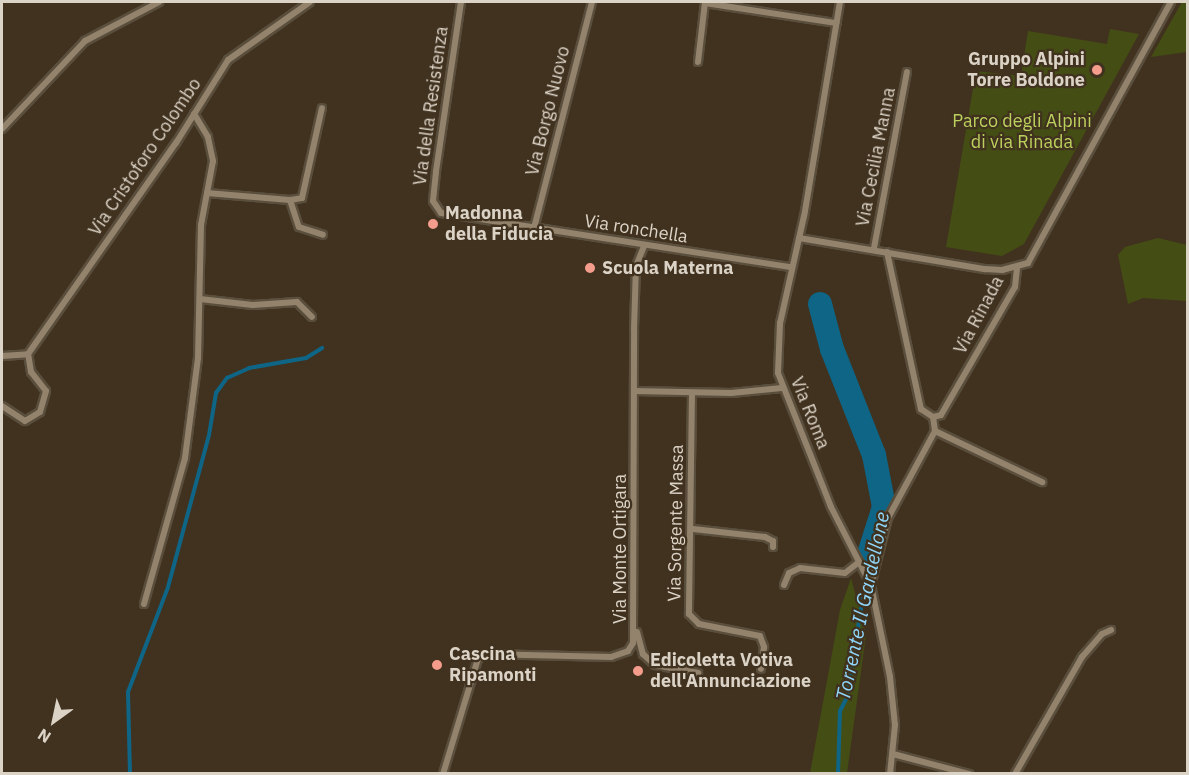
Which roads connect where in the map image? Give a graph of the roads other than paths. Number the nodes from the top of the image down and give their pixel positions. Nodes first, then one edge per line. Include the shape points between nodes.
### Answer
1 (159, 2) edge
2 (310, 2) edge
3 (461, 2) edge
4 (592, 2) edge
5 (705, 2) edge
6 (840, 2) edge
7 (1171, 2) edge
8 (836, 23) junction
9 (698, 62) dead end
10 (907, 72) dead end
11 (322, 108) dead end
12 (194, 114) junction
13 (2, 129) edge
14 (207, 193) junction
15 (290, 200) junction
16 (441, 213) joint
17 (534, 228) junction
18 (323, 235) dead end
19 (799, 238) junction
20 (644, 246) junction
21 (874, 248) junction
22 (887, 252) junction
23 (791, 267) junction
24 (1017, 268) junction
25 (200, 299) junction
26 (312, 317) dead end
27 (28, 354) junction
28 (2, 356) edge
29 (782, 388) junction
30 (634, 391) junction
31 (692, 393) junction
32 (2, 406) edge
33 (933, 417) junction
34 (935, 431) junction
35 (1042, 482) dead end
36 (693, 529) junction
37 (773, 547) dead end
38 (860, 563) junction
39 (784, 585) dead end
40 (871, 585) junction
41 (144, 604) dead end
42 (636, 627) junction
43 (1111, 630) dead end
44 (761, 669) dead end
45 (698, 673) dead end
46 (893, 754) junction
47 (443, 774) edge
48 (890, 774) edge
49 (969, 774) edge
50 (1015, 774) edge

1 - 13 street via 85,41
2 - 12 street, Via Cristoforo Colombo via 228,60
3 - 16 street, Via della Resistenza via 433,201
4 - 17 street, Via Borgo Nuovo
5 - 8 street
5 - 9 street
6 - 8 street, Via Roma
7 - 24 street, Via Rinada via 1035,254
8 - 19 street, Via Roma
10 - 21 street, Via Cecilia Manna
11 - 15 street via 302,198
12 - 14 street via 208,137 211,153
12 - 27 street, Via Cristoforo Colombo
14 - 15 street
14 - 25 street via 201,225
15 - 18 street via 299,226
16 - 17 street, Via ronchella
17 - 20 street, Via ronchella
19 - 21 street, Via Cecilia Manna
19 - 23 street, Via Roma
20 - 23 street, Via ronchella
20 - 30 street, Via Monte Ortigara via 636,266
21 - 22 street, Via Cecilia Manna
22 - 24 street, Via Cecilia Manna via 985,269
22 - 33 street via 921,409
23 - 29 street, Via Roma via 777,352
24 - 33 street, Via Rinada via 1015,287 941,415
25 - 26 street via 253,305 297,302
25 - 41 street via 198,358 185,458
27 - 28 street
27 - 32 street via 32,372 45,391 44,404 29,421
29 - 31 street
29 - 38 street, Via Roma via 831,507
30 - 31 street
30 - 42 street, Via Monte Ortigara
31 - 36 street, Via Sorgente Massa
33 - 34 street
34 - 35 street
34 - 40 street via 888,518
36 - 37 street via 765,537 773,541
36 - 44 street, Via Sorgente Massa via 690,618 699,624 760,636 764,647
38 - 39 street via 844,573 800,568 789,573
38 - 40 street, Via Roma
40 - 46 street, Via Roma via 890,677
42 - 45 street via 640,645 650,660
42 - 47 street, Via Monte Ortigara via 627,651 611,657 493,653 478,659
43 - 50 street via 1102,634 1083,657
46 - 48 street, Via Roma
46 - 49 street

